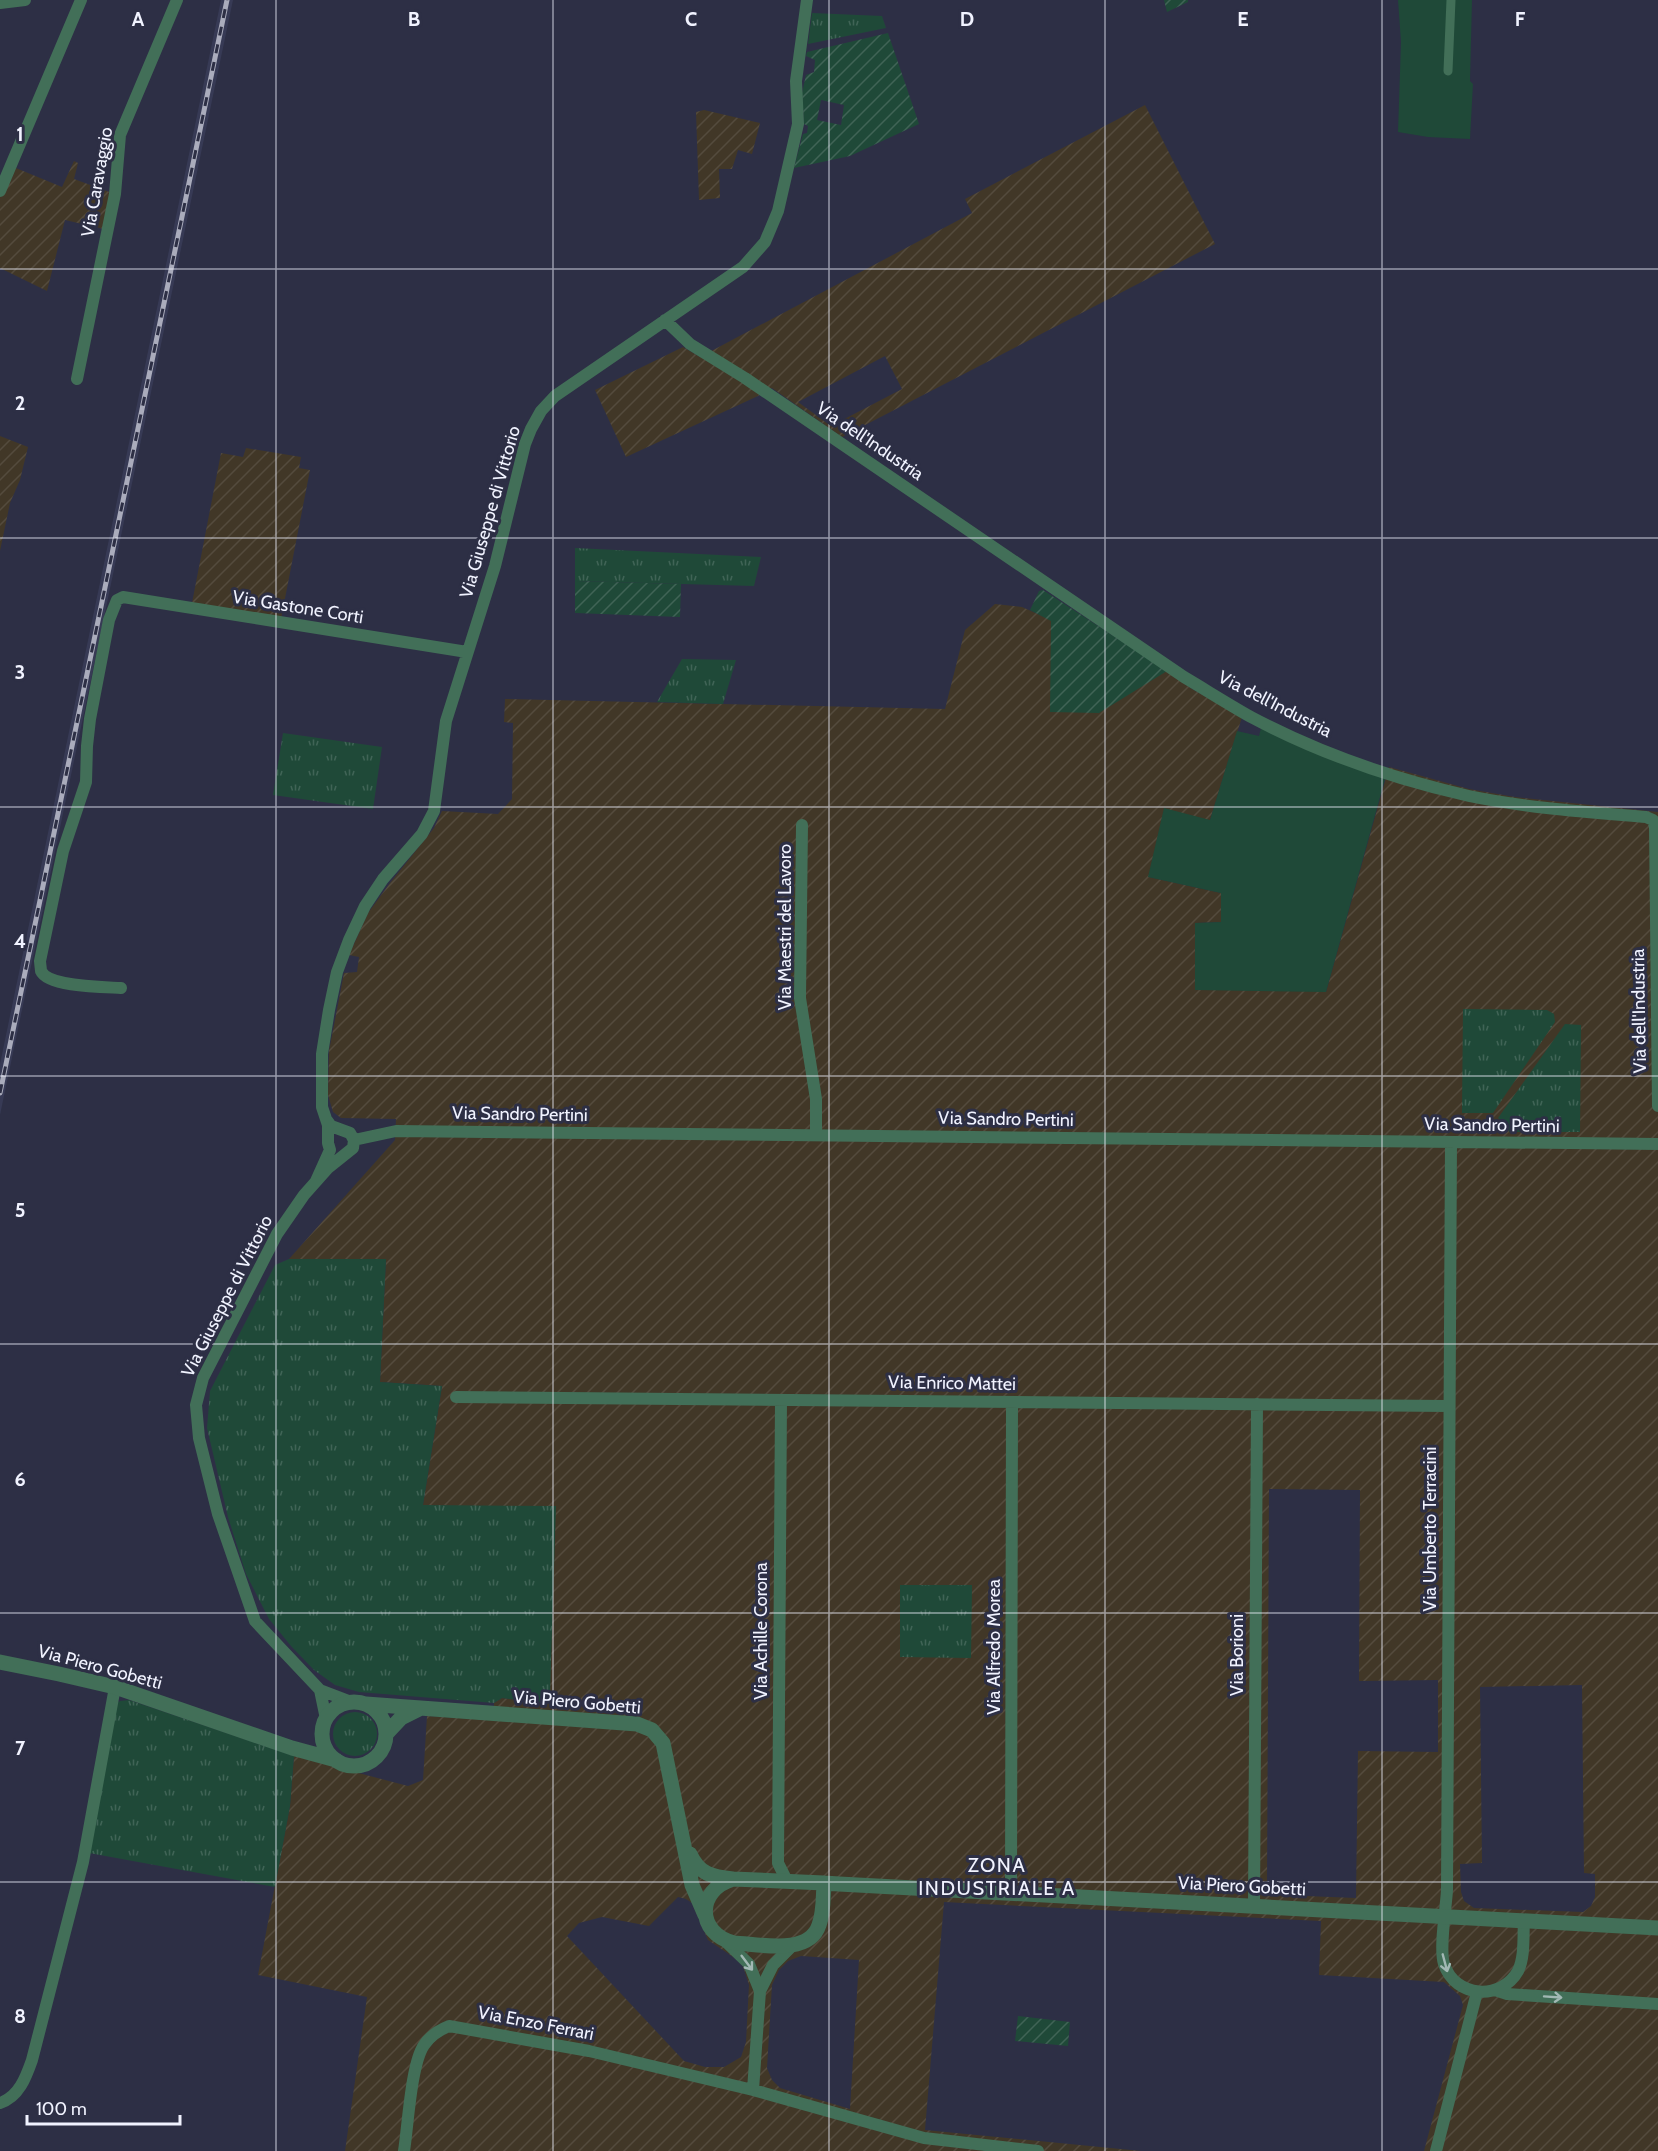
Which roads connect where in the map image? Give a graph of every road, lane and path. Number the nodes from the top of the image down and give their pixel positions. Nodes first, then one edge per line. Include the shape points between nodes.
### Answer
1 (25, 0) edge
2 (81, 0) edge
3 (177, 0) edge
4 (807, 0) edge
5 (1451, 0) edge
6 (0, 3) edge
7 (1448, 71) dead end
8 (0, 191) edge
9 (665, 320) junction
10 (77, 378) dead end
11 (467, 652) junction
12 (802, 825) dead end
13 (121, 988) dead end
14 (1658, 1106) edge
15 (334, 1133) junction
16 (816, 1135) junction
17 (354, 1140) junction
18 (1451, 1142) junction
19 (1658, 1144) edge
20 (330, 1150) junction
21 (344, 1155) junction
22 (316, 1181) junction
23 (456, 1397) dead end
24 (781, 1400) junction
25 (1012, 1402) junction
26 (1257, 1404) junction
27 (1448, 1406) junction
28 (0, 1662) edge
29 (115, 1688) junction
30 (320, 1690) junction
31 (360, 1703) junction
32 (421, 1708) junction
33 (325, 1724) junction
34 (386, 1734) junction
35 (292, 1748) junction
36 (336, 1760) junction
37 (682, 1838) junction
38 (778, 1863) junction
39 (733, 1879) junction
40 (770, 1881) junction
41 (787, 1881) junction
42 (824, 1883) junction
43 (1011, 1893) junction
44 (1254, 1906) junction
45 (705, 1915) junction
46 (1445, 1916) junction
47 (1524, 1920) junction
48 (1658, 1928) edge
49 (725, 1941) junction
50 (792, 1946) junction
51 (1495, 1990) junction
52 (760, 1991) junction
53 (1477, 1992) junction
54 (1658, 2004) edge
55 (753, 2090) junction
56 (0, 2103) edge
57 (404, 2151) edge
58 (1038, 2151) edge
59 (1436, 2151) edge

1 - 6 street
2 - 8 street
3 - 10 street, Via Caravaggio via 120,135 115,194
4 - 9 street, Via Giuseppe di Vittorio via 796,81 798,124 772,228 743,267
5 - 7 street
9 - 11 street, Via Giuseppe di Vittorio via 555,396 536,420 525,444 495,566
9 - 14 street, Via dell'Industria via 690,344 1184,677 1253,718 1362,766 1470,796 1653,820
11 - 13 street, Via Gastone Corti via 123,597 117,600 109,621 90,719 86,782 63,851 40,961 46,977 57,981
11 - 15 street, Via Giuseppe di Vittorio via 446,721 434,811 422,834 365,906 338,972 322,1054 325,1118
12 - 16 street, Via Maestri del Lavoro via 800,998 816,1099
15 - 17 street, Via Giuseppe di Vittorio via 347,1131
15 - 20 street, Via Giuseppe di Vittorio via 328,1143
16 - 17 street, Via Sandro Pertini via 396,1131
16 - 18 street, Via Sandro Pertini
17 - 21 street, Via Giuseppe di Vittorio via 353,1148
18 - 19 street, Via Sandro Pertini
18 - 27 street, Via Umberto Terracini
20 - 21 street
20 - 22 street, Via Giuseppe di Vittorio
21 - 22 street, Via Giuseppe di Vittorio
22 - 30 street, Via Giuseppe di Vittorio via 266,1254 203,1378 196,1405 199,1438 218,1514 252,1615
23 - 24 street, Via Enrico Mattei
24 - 25 street, Via Enrico Mattei
24 - 38 street, Via Achille Corona
25 - 26 street, Via Enrico Mattei
25 - 43 street, Via Alfredo Morea
26 - 27 street, Via Enrico Mattei
26 - 44 street, Via Borioni
27 - 46 street, Via Umberto Terracini
28 - 29 street, Via Piero Gobetti
29 - 35 street, Via Piero Gobetti
29 - 56 street via 83,1862 32,2060 22,2085
30 - 31 street, Via Giuseppe di Vittorio
30 - 33 street
31 - 32 street, Via Piero Gobetti
31 - 33 street via 338,1707
31 - 34 street via 378,1713
32 - 34 street via 401,1718
32 - 37 street, Via Piero Gobetti via 645,1726 663,1743
33 - 35 street via 309,1744
33 - 36 street via 322,1736 326,1749
34 - 36 street via 383,1749 372,1761 357,1766
35 - 36 street, Via Piero Gobetti
37 - 39 street, Via Piero Gobetti via 699,1869
37 - 45 street, Via Piero Gobetti via 692,1885
38 - 40 street, Via Achille Corona
38 - 41 street, Via Achille Corona
39 - 40 street, Via Piero Gobetti
39 - 45 street via 713,1890
40 - 41 street, Via Piero Gobetti
41 - 42 street, Via Piero Gobetti
42 - 43 street, Via Piero Gobetti
42 - 50 street via 822,1915 816,1932
43 - 44 street, Via Piero Gobetti
44 - 46 street, Via Piero Gobetti
45 - 49 street via 712,1930
46 - 47 street, Via Piero Gobetti
46 -> 53 street via 1443,1955 1447,1970 1456,1982
47 - 48 street, Via Piero Gobetti
47 - 51 street via 1520,1967 1507,1984
49 - 50 street
49 -> 52 street via 748,1964
50 - 52 street via 773,1965
51 - 53 street
51 -> 54 street
52 - 55 street
53 - 59 street
55 - 57 street, Via Enzo Ferrari via 576,2048 449,2025 424,2044 416,2061
55 - 58 street, Via Enzo Ferrari via 924,2138

